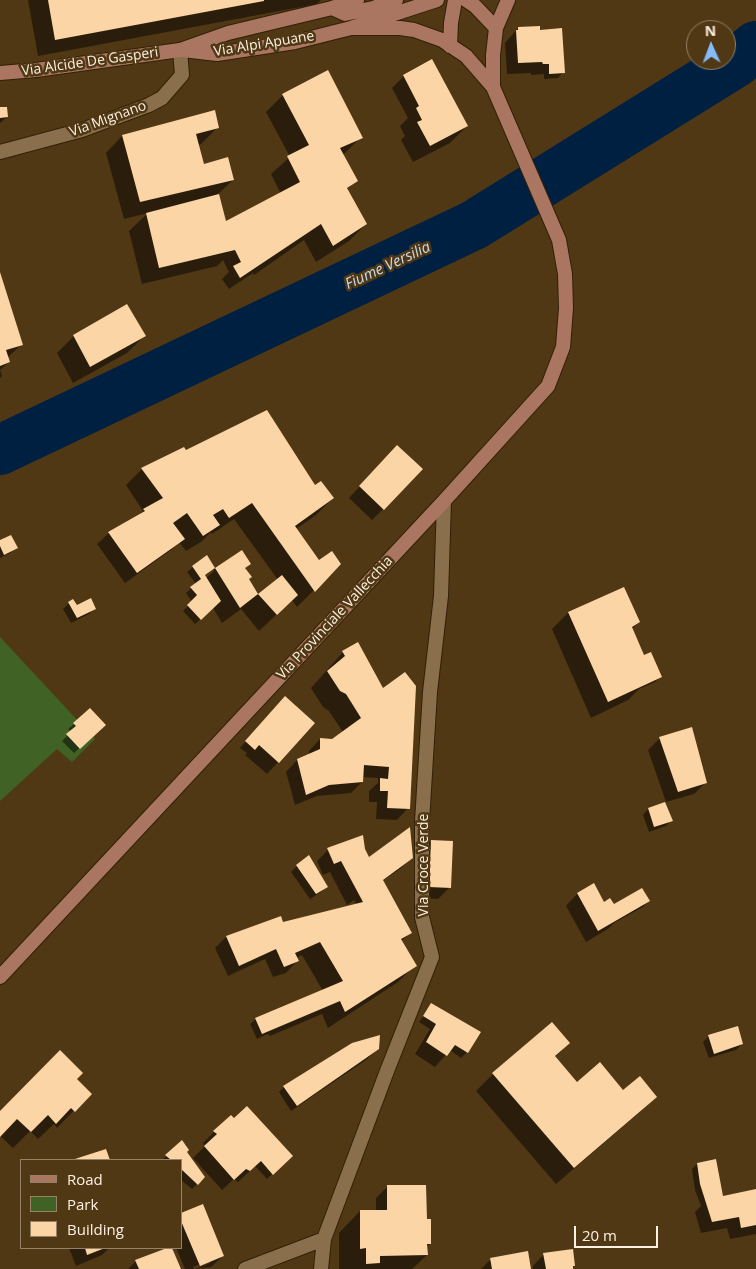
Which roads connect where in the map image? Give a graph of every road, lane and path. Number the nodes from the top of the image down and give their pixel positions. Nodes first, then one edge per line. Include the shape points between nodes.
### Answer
1 (357, 0) edge
2 (396, 0) edge
3 (437, 0) edge
4 (455, 0) edge
5 (466, 0) edge
6 (508, 0) edge
7 (332, 8) junction
8 (351, 28) junction
9 (496, 28) junction
10 (450, 46) junction
11 (180, 50) junction
12 (0, 72) edge
13 (493, 88) junction
14 (0, 152) edge
15 (444, 501) junction
16 (0, 976) edge
17 (324, 1239) junction
18 (245, 1269) edge
19 (321, 1269) edge

1 - 7 main road, Via Alpi Apuane
2 - 7 main road via 345,14
3 - 8 main road, Via Alpi Apuane
4 - 10 main road
5 - 9 main road
6 - 9 main road
7 - 11 main road, Via Alpi Apuane via 228,33
8 - 10 main road via 414,30
8 - 11 main road, Via Alpi Apuane via 295,42 217,54
9 - 13 main road
10 - 13 main road via 466,56
11 - 12 main road, Via Alcide De Gasperi
11 - 14 street, Via Mignano via 182,75 162,98 82,130
13 - 15 main road, Via Provinciale Vallecchia via 559,240 565,274 564,346 548,386
15 - 16 main road, Via Provinciale Vallecchia
15 - 17 street, Via Croce Verde via 441,596 430,692 422,822 422,917 432,957
17 - 18 street
17 - 19 street, Via Croce Verde

